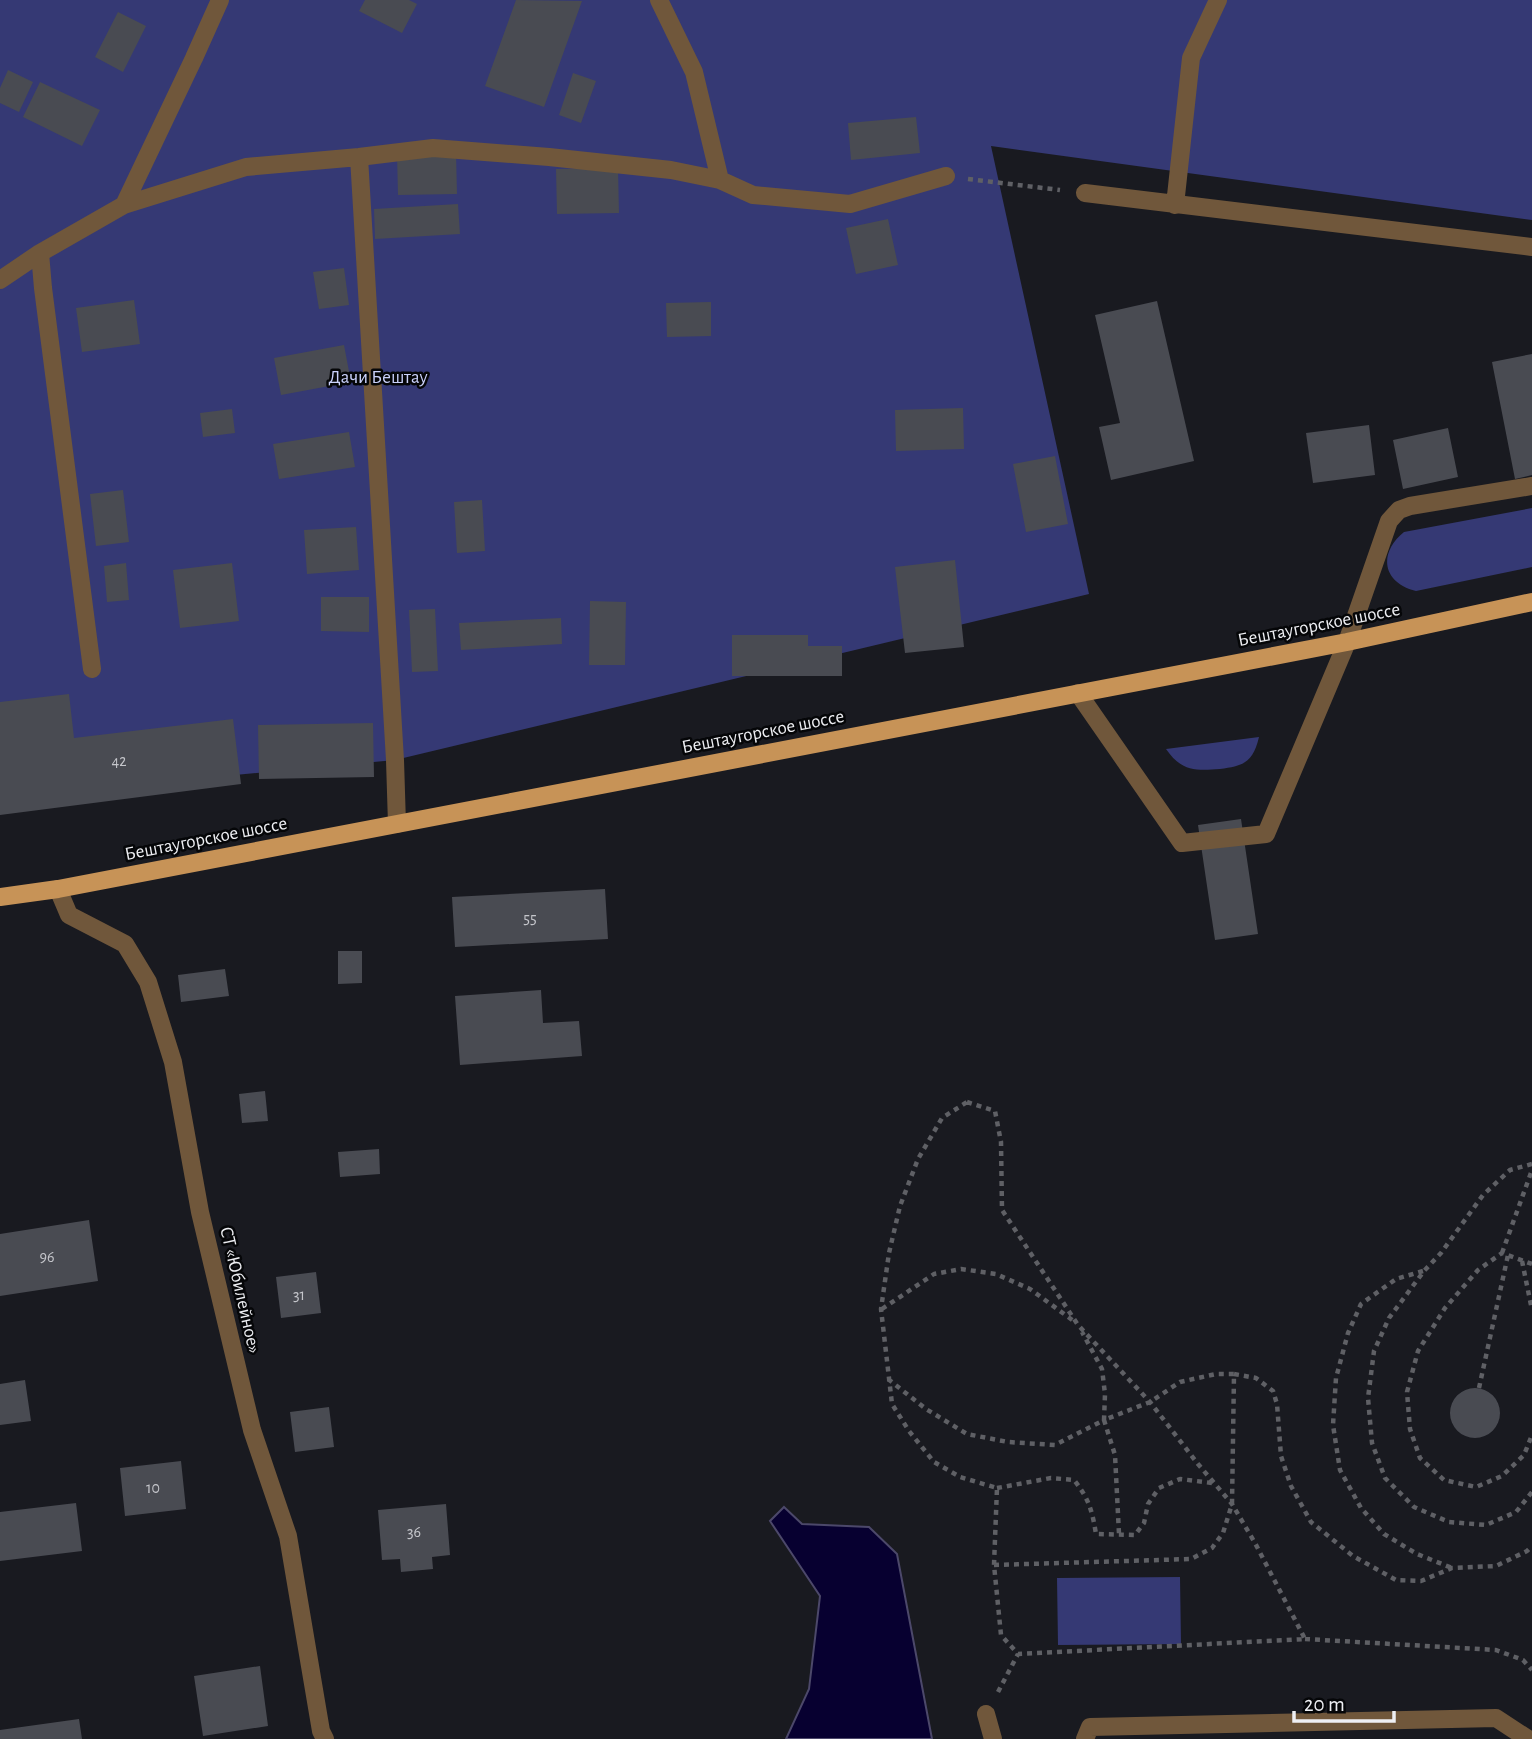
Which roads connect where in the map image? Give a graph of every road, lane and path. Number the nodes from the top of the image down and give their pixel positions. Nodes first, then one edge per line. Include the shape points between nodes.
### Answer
1 (220, 0) edge
2 (659, 0) edge
3 (1218, 0) edge
4 (359, 157) junction
5 (946, 176) joint
6 (720, 180) junction
7 (1085, 193) joint
8 (124, 205) junction
9 (1175, 205) junction
10 (1532, 247) edge
11 (40, 253) junction
12 (0, 280) edge
13 (1532, 486) edge
14 (1532, 603) edge
15 (1346, 642) junction
16 (92, 669) dead end
17 (1078, 693) junction
18 (397, 824) junction
19 (58, 888) junction
20 (0, 897) edge
21 (1532, 1167) edge
22 (1505, 1254) junction
23 (1522, 1260) junction
24 (1532, 1264) edge
25 (1424, 1271) junction
26 (881, 1309) junction
27 (1532, 1310) edge
28 (1078, 1325) junction
29 (1234, 1374) junction
30 (888, 1379) junction
31 (1479, 1388) dead end
32 (1150, 1402) junction
33 (1104, 1420) junction
34 (1532, 1434) edge
35 (1214, 1483) junction
36 (997, 1488) junction
37 (1532, 1492) edge
38 (1231, 1504) junction
39 (1119, 1534) junction
40 (1532, 1546) edge
41 (994, 1565) junction
42 (1452, 1567) junction
43 (1305, 1639) junction
44 (1018, 1654) junction
45 (1532, 1670) edge
46 (986, 1714) joint
47 (325, 1739) edge
48 (993, 1739) edge
49 (1085, 1739) edge
50 (1528, 1739) edge

1 - 8 street
2 - 6 street via 694,72
3 - 9 street via 1191,58
4 - 6 street via 433,148 671,170
4 - 8 street via 246,167
4 - 18 street
5 - 6 street via 850,204 753,195
5 - 7 path
7 - 9 street
8 - 11 street
9 - 10 street
11 - 12 street
11 - 16 street
13 - 15 street via 1399,510 1389,521
14 - 15 main road, Бештаугорское шоссе
15 - 17 main road, Бештаугорское шоссе
15 - 17 street via 1266,834 1182,843
17 - 18 main road, Бештаугорское шоссе
18 - 19 main road, Бештаугорское шоссе
19 - 20 main road, Бештаугорское шоссе
19 - 47 street, СТ «Юбилейное» via 69,915 125,944 148,982 173,1062 200,1212 252,1430 288,1536
21 - 22 path
21 - 25 path via 1510,1170 1483,1195
22 - 23 path
22 - 31 path
22 - 34 path via 1478,1270 1445,1308 1418,1351 1407,1392 1410,1429 1420,1458 1444,1480 1476,1486 1502,1476 1524,1455
23 - 24 path
23 - 27 path
25 - 37 path via 1389,1318 1374,1351 1368,1398 1372,1443 1385,1478 1414,1507 1450,1522 1486,1525 1516,1512
25 - 42 path via 1396,1279 1361,1304 1336,1378 1332,1425 1340,1470 1361,1508 1384,1534
26 - 28 path via 934,1274 961,1269 996,1274 1030,1289
26 - 28 path via 900,1206 918,1159 942,1118 967,1102 995,1111 1001,1142 1002,1210
26 - 30 path
28 - 32 path
28 - 33 path via 1102,1369
29 - 32 path via 1180,1382
29 - 38 path
29 - 42 path via 1256,1378 1273,1391 1281,1456 1311,1521 1353,1556 1396,1580 1421,1581
30 - 33 path via 967,1434 1008,1442 1055,1445
30 - 36 path via 892,1404 934,1462 960,1477
32 - 33 path
32 - 35 path
33 - 39 path via 1115,1455
35 - 38 path
35 - 39 path via 1180,1479 1159,1488 1135,1535
36 - 39 path via 1051,1478 1074,1480 1086,1495 1096,1534
36 - 41 path
38 - 41 path via 1223,1533 1212,1548 1191,1559
38 - 43 path
40 - 42 path via 1496,1566
41 - 44 path via 1000,1635
43 - 44 path
43 - 45 path via 1496,1650 1523,1660
44 - 46 path
46 - 48 street
49 - 50 street via 1090,1727 1496,1718

